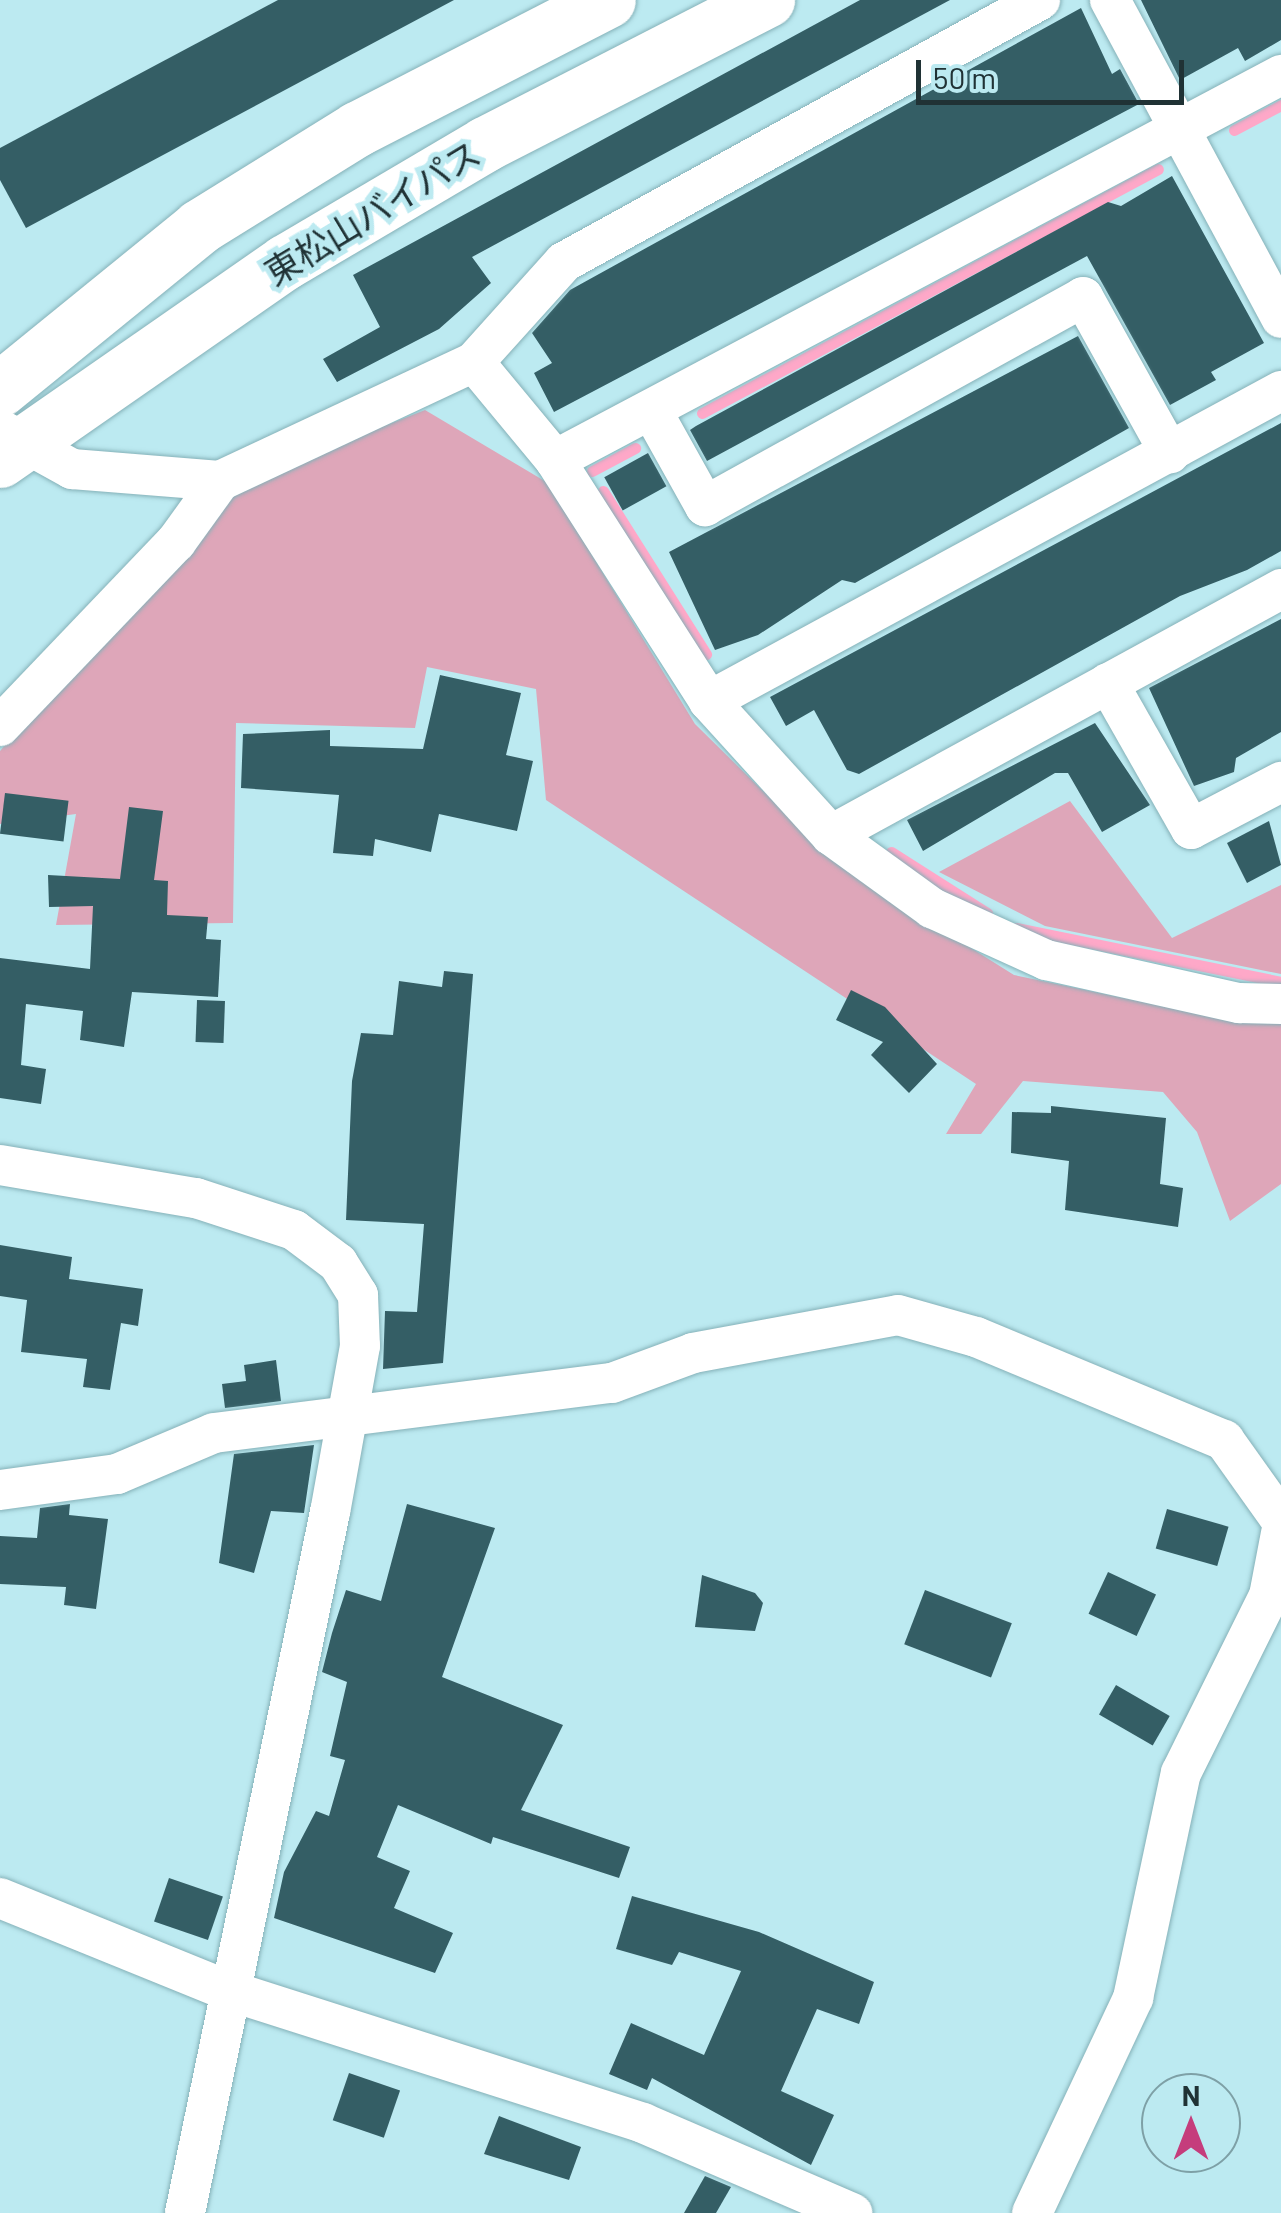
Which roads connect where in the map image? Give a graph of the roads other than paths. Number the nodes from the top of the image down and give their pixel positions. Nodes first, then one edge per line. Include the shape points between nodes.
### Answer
1 (608, 0) edge
2 (767, 0) edge
3 (1040, 0) edge
4 (1110, 0) edge
5 (1281, 74) edge
6 (1182, 129) junction
7 (1281, 318) edge
8 (474, 362) junction
9 (0, 388) edge
10 (1281, 392) edge
11 (653, 413) junction
12 (7, 443) edge
13 (1170, 453) junction
14 (556, 460) junction
15 (220, 482) junction
16 (1281, 590) edge
17 (1108, 683) junction
18 (709, 701) junction
19 (0, 726) edge
20 (1281, 782) edge
21 (831, 835) junction
22 (1281, 1004) edge
23 (0, 1165) edge
24 (347, 1416) junction
25 (0, 1490) edge
26 (1281, 1520) edge
27 (1281, 1533) edge
28 (0, 1898) edge
29 (227, 1990) junction
30 (185, 2213) edge
31 (852, 2213) edge
32 (1032, 2213) edge

1 - 9 highway, 東松山バイパス via 357,129 199,227
2 - 12 highway, 東松山バイパス via 485,144 286,262
3 - 8 street via 564,262
4 - 6 street
5 - 6 street
6 - 7 street
6 - 11 street
8 - 14 street
8 - 15 street
10 - 13 street
11 - 13 street via 705,506 1083,297
11 - 14 street
12 - 15 street via 72,469
13 - 18 street
14 - 18 street
15 - 19 street via 176,542
16 - 17 street
17 - 20 street via 1191,829
17 - 21 street
18 - 21 street
21 - 22 street via 932,908 1046,960 1239,1003
23 - 24 street via 196,1198 294,1230 338,1263 358,1295
24 - 25 street via 214,1433 117,1474
24 - 26 street via 612,1383 710,1350 898,1316 976,1337 1224,1440
24 - 29 street via 261,1865
27 - 32 street via 1270,1596 1181,1773 1133,1998
28 - 29 street
29 - 30 street
29 - 31 street via 644,2124

